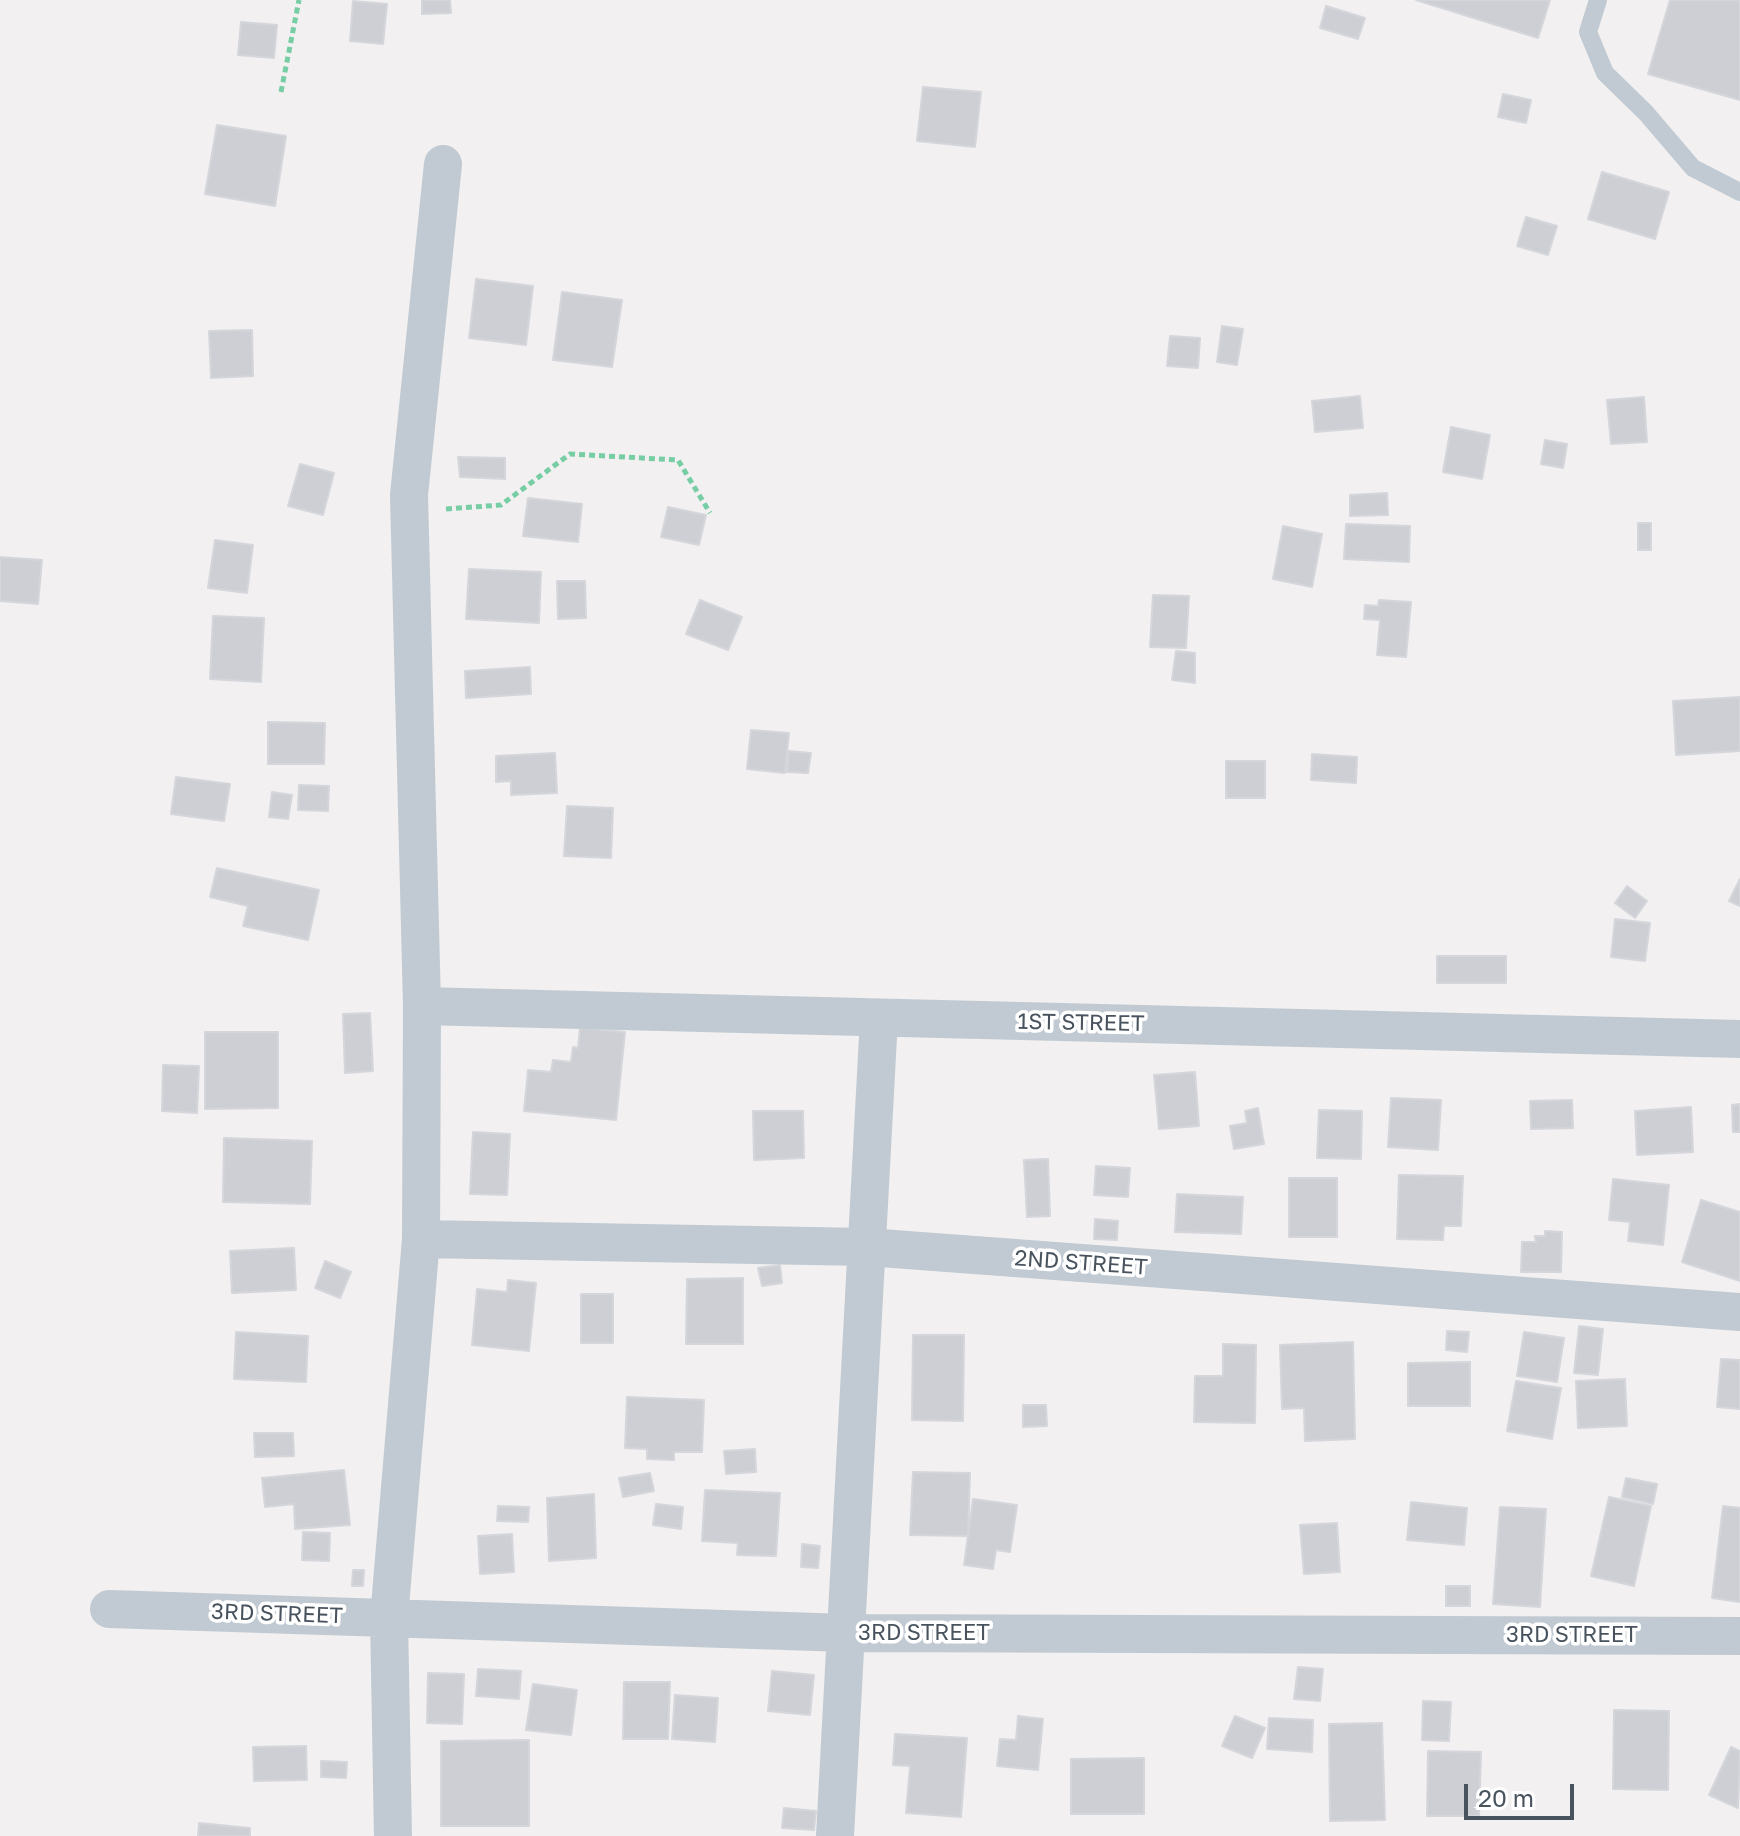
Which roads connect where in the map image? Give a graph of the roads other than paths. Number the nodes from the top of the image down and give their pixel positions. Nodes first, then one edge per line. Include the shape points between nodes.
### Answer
1 (1598, 0) edge
2 (443, 164) dead end
3 (1740, 192) edge
4 (422, 1006) junction
5 (879, 1018) junction
6 (1740, 1039) edge
7 (421, 1239) junction
8 (867, 1247) junction
9 (1740, 1312) edge
10 (109, 1609) dead end
11 (389, 1618) junction
12 (847, 1633) junction
13 (1740, 1636) edge
14 (393, 1836) edge
15 (835, 1836) edge

1 - 3 lane via 1588,32 1605,73 1693,168
2 - 4 street via 409,511
4 - 5 street, 1ST STREET
4 - 7 street
5 - 6 street, 1ST STREET
5 - 8 street
7 - 8 street, 2ND STREET
7 - 11 street
8 - 9 street, 2ND STREET
8 - 12 street
10 - 11 street, 3RD STREET
11 - 12 street, 3RD STREET
11 - 14 street
12 - 13 street, 3RD STREET
12 - 15 street

